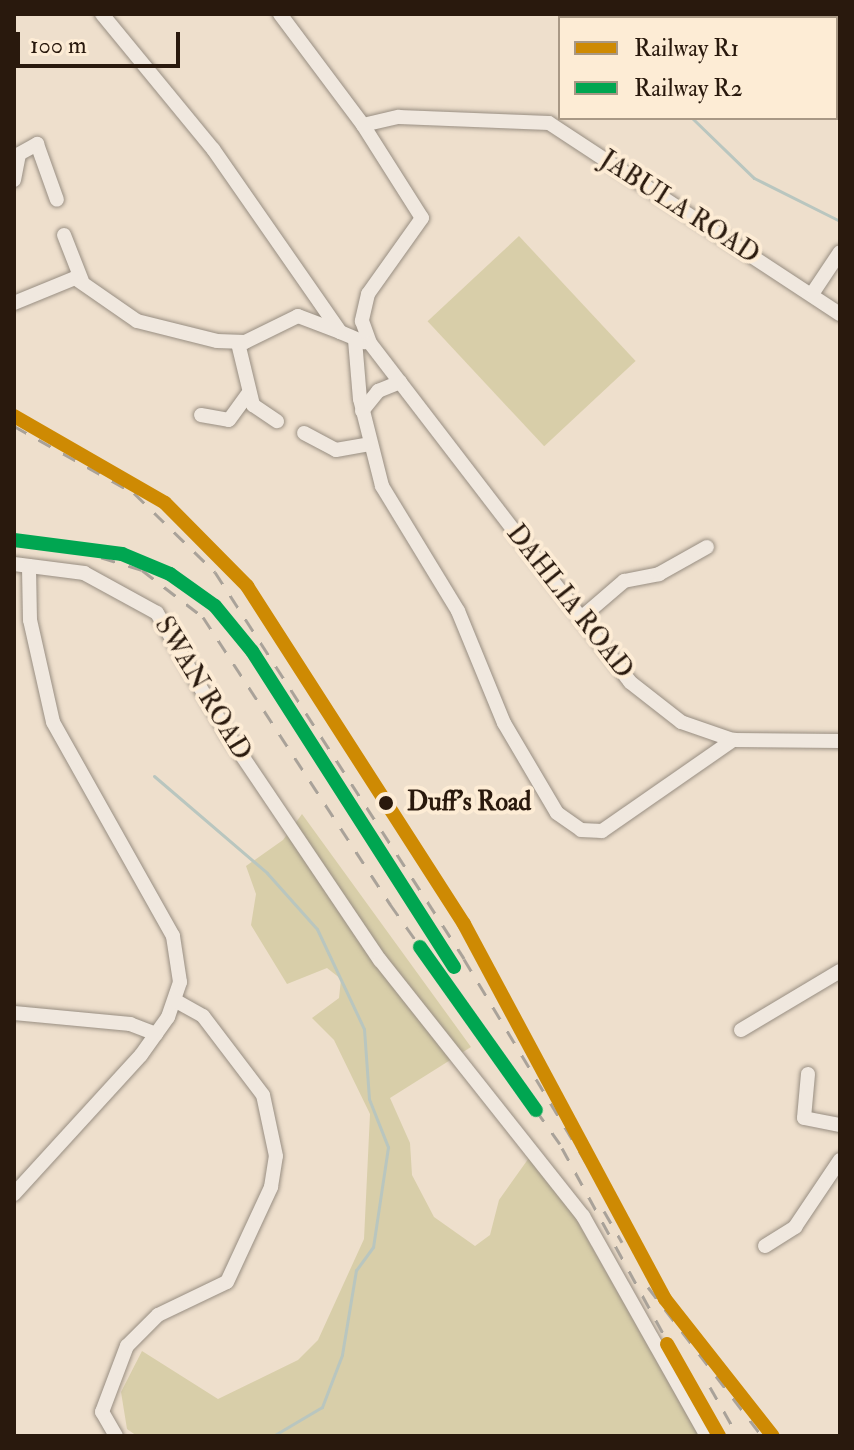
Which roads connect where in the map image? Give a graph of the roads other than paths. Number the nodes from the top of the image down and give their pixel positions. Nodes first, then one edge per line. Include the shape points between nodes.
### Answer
1 (102, 14) edge
2 (280, 14) edge
3 (363, 125) junction
4 (14, 180) edge
5 (57, 200) dead end
6 (64, 235) dead end
7 (840, 252) edge
8 (82, 281) junction
9 (812, 294) junction
10 (14, 303) edge
11 (840, 314) edge
12 (340, 332) junction
13 (355, 340) junction
14 (238, 343) junction
15 (370, 343) junction
16 (400, 382) junction
17 (248, 394) junction
18 (362, 411) junction
19 (201, 415) dead end
20 (277, 421) dead end
21 (304, 433) dead end
22 (369, 444) junction
23 (707, 547) dead end
24 (22, 565) edge
25 (581, 618) junction
26 (733, 740) junction
27 (840, 741) edge
28 (840, 971) edge
29 (176, 1001) junction
30 (14, 1013) edge
31 (741, 1030) dead end
32 (156, 1034) junction
33 (808, 1074) dead end
34 (840, 1125) edge
35 (840, 1160) edge
36 (14, 1194) edge
37 (765, 1246) dead end
38 (116, 1436) edge
39 (707, 1436) edge

1 - 12 street via 213,149
2 - 3 street
3 - 9 street, JABULA ROAD via 399,117 549,123
3 - 15 street, DAHLIA ROAD via 422,218 368,294 362,313
4 - 5 street via 19,154 37,144
6 - 8 street
7 - 9 street
8 - 10 street via 64,278
8 - 14 street via 137,321
9 - 11 street, JABULA ROAD
12 - 13 street
12 - 14 street via 298,316
13 - 15 street
13 - 18 street
14 - 17 street
15 - 16 street, DAHLIA ROAD
16 - 18 street via 378,391
16 - 25 street, DAHLIA ROAD
17 - 19 street via 229,420
17 - 20 street
18 - 22 street
21 - 22 street via 341,451
22 - 26 street via 382,486 458,611 504,723 567,821 602,831
23 - 25 street via 685,563 624,581
24 - 29 street, SWAN ROAD via 53,722 173,936
24 - 39 street, SWAN ROAD via 108,581 157,613 228,735 380,960 583,1216
25 - 26 street, DAHLIA ROAD via 656,704
26 - 27 street, DAHLIA ROAD
28 - 31 street
29 - 32 street
29 - 38 street via 203,1016 263,1095 276,1156 271,1187 227,1282 158,1315 127,1346 102,1412
30 - 32 street via 130,1024
32 - 36 street
33 - 34 street via 804,1118
35 - 37 street via 795,1227

